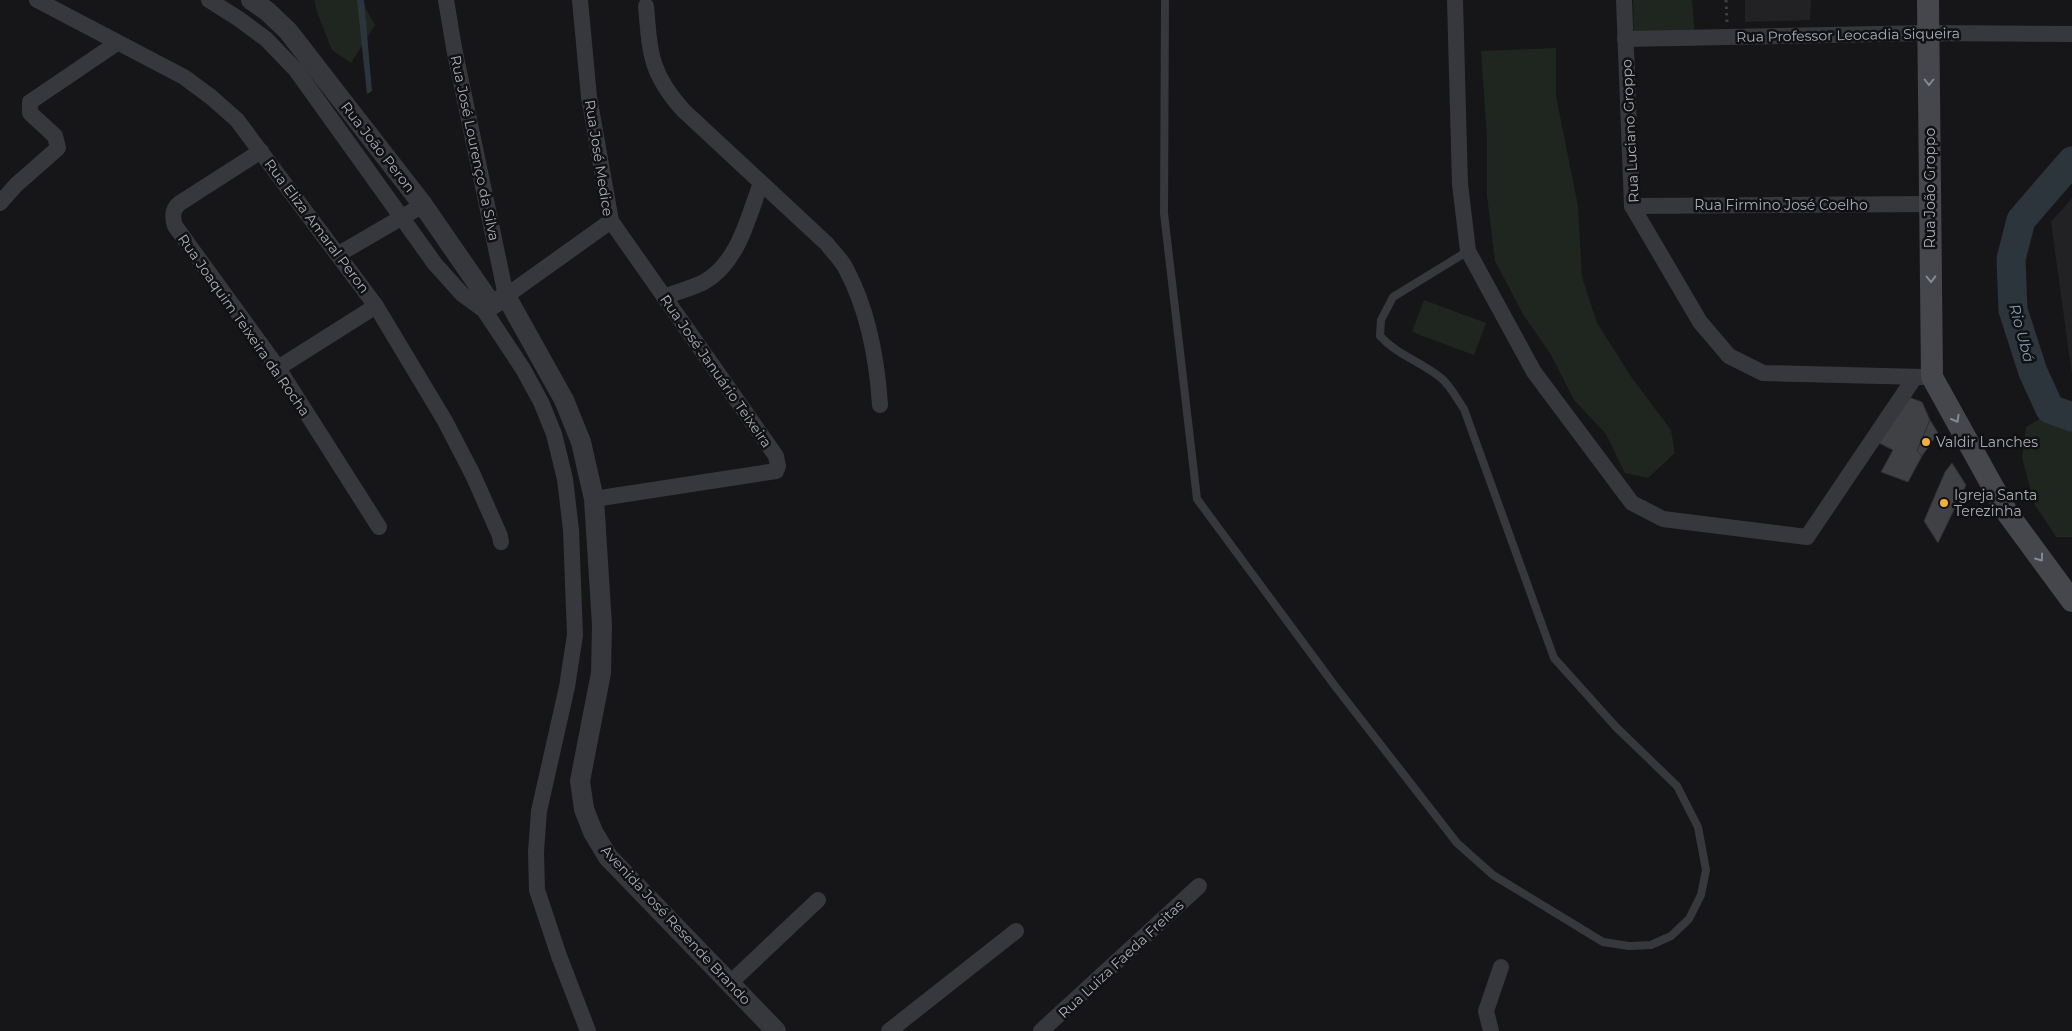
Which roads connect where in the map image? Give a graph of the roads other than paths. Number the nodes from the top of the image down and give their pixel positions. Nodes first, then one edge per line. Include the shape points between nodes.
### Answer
1 (209, 0) edge
2 (252, 0) edge
3 (446, 0) edge
4 (580, 0) edge
5 (1165, 0) edge
6 (1455, 0) edge
7 (1624, 0) edge
8 (1928, 0) edge
9 (40, 1) edge
10 (646, 6) dead end
11 (1928, 33) junction
12 (2072, 34) edge
13 (1625, 39) junction
14 (117, 44) junction
15 (261, 151) junction
16 (761, 182) junction
17 (0, 203) edge
18 (1930, 204) junction
19 (423, 205) junction
20 (1632, 206) junction
21 (402, 218) junction
22 (611, 221) junction
23 (1468, 251) junction
24 (339, 254) junction
25 (664, 297) junction
26 (494, 304) junction
27 (376, 306) junction
28 (278, 368) junction
29 (1923, 377) junction
30 (880, 405) dead end
31 (594, 500) junction
32 (379, 527) dead end
33 (501, 542) dead end
34 (2072, 601) edge
35 (1199, 886) dead end
36 (818, 900) dead end
37 (1016, 931) dead end
38 (1501, 967) dead end
39 (729, 984) junction
40 (587, 1030) edge
41 (776, 1031) edge
42 (889, 1031) edge
43 (1041, 1031) edge
44 (1491, 1031) edge

1 - 21 street via 266,39 296,70
2 - 19 street, Rua João Peron via 288,31
3 - 26 street, Rua José Lourenço da Silva
4 - 22 street, Rua José Medice via 589,97
5 - 23 lane via 1164,213 1197,500 1457,843 1493,875 1603,942 1651,945 1671,936 1689,919 1701,895 1706,870 1698,827 1677,786 1616,727 1554,658 1464,409 1442,379 1390,347 1380,336 1381,320 1393,297
6 - 23 street via 1460,184
7 - 13 street, Rua Luciano Groppo
8 - 11 main road, Rua João Groppo
9 - 14 street, Rua Eliza Amaral Peron
10 - 16 street via 650,52 667,92
11 - 12 street, Rua Professor Leocadia Siqueira
11 - 13 street, Rua Professor Leocadia Siqueira
11 -> 18 main road, Rua João Groppo
13 - 20 street, Rua Luciano Groppo
14 - 15 street, Rua Eliza Amaral Peron via 184,77 211,97 236,120
14 - 17 street via 30,102 30,113 55,136 58,148
15 - 24 street, Rua Eliza Amaral Peron
15 - 28 street, Rua Joaquim Teixeira da Rocha via 180,203 173,212 173,220
16 - 25 street via 738,246 727,260 704,282
16 - 30 street via 827,244 846,268 869,332 878,372
18 - 20 street, Rua Firmino José Coelho
18 -> 29 main road, Rua João Groppo
19 - 21 street
19 - 26 street, Rua João Peron
20 - 29 street, Rua Luciano Groppo via 1700,322 1729,356 1762,373
21 - 24 street
21 - 26 street via 449,282 462,294
22 - 25 street, Rua José Januário Teixeira
22 - 26 street, Rua José Medice
23 - 29 street via 1534,372 1632,503 1663,519 1807,537
24 - 27 street, Rua Eliza Amaral Peron
25 - 31 street, Rua José Januário Teixeira via 776,456 778,466 776,471
26 - 31 street, Avenida José Resende Brando via 564,400 581,442
26 - 40 street via 554,434 565,479 571,530 575,635 540,811 537,890
27 - 28 street
27 - 33 street, Rua Eliza Amaral Peron via 446,421
28 - 32 street, Rua Joaquim Teixeira da Rocha
29 -> 34 main road via 2008,514
31 - 39 street, Avenida José Resende Brando via 602,625 601,673 580,781 584,809 608,857
35 - 43 street, Rua Luiza Faeda Freitas
36 - 39 street
37 - 42 street
38 - 44 street via 1486,1011
39 - 41 street, Avenida José Resende Brando

